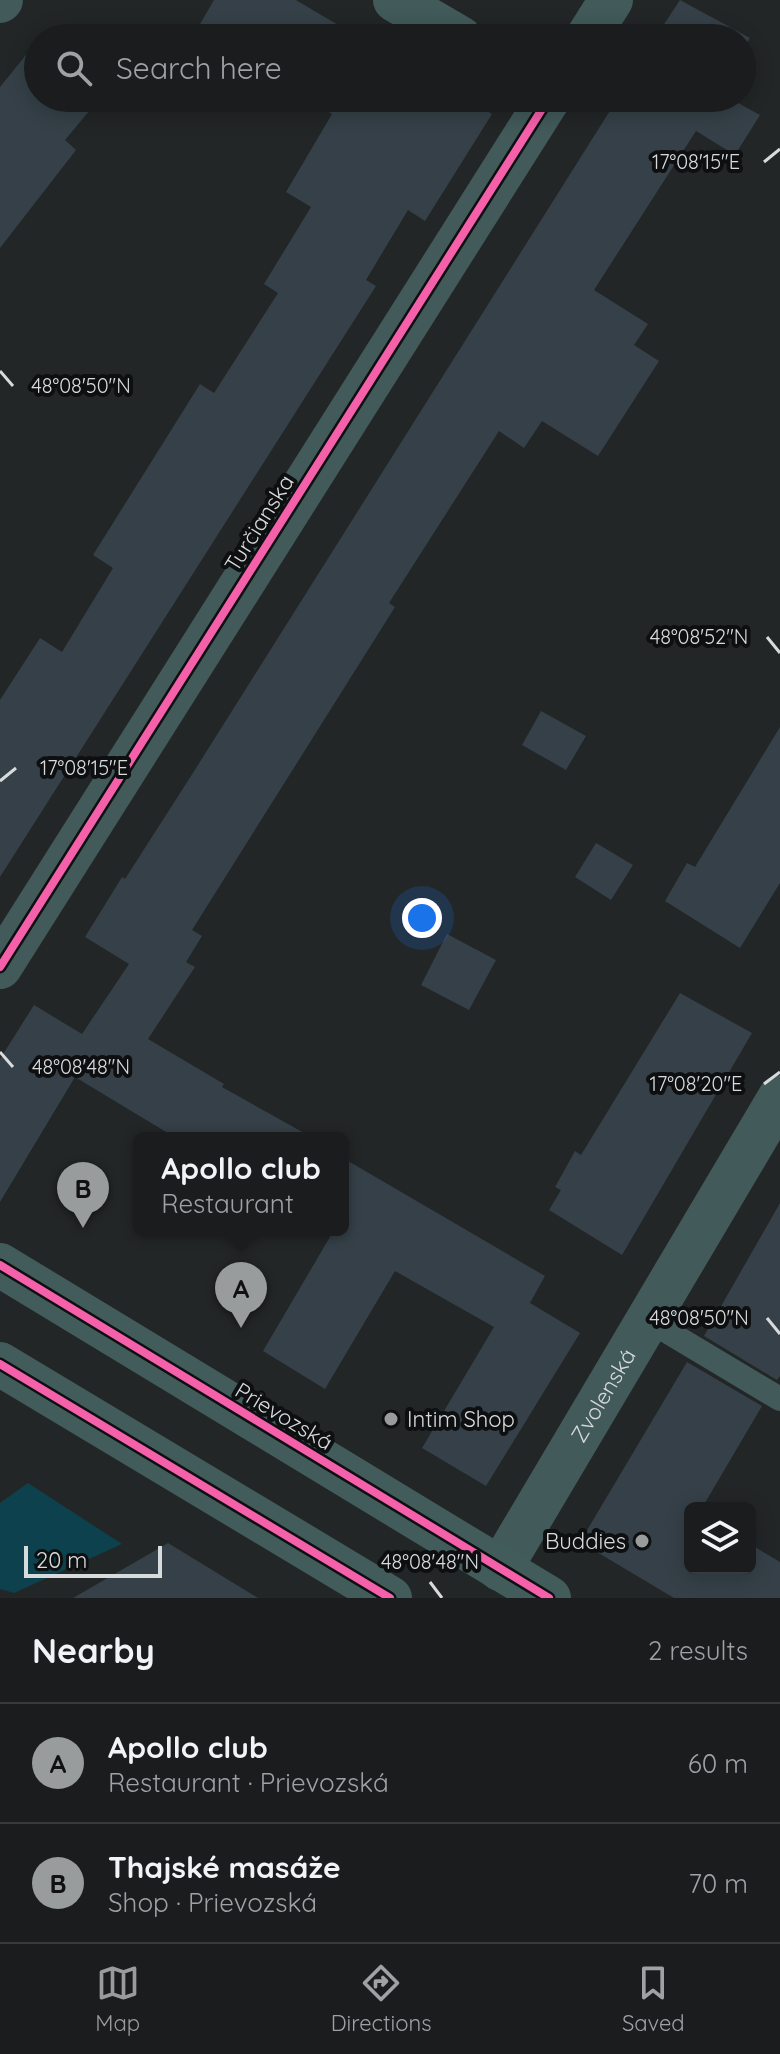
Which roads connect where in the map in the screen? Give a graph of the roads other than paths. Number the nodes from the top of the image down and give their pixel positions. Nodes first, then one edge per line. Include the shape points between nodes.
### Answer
1 (395, 0) edge
2 (611, 0) edge
3 (436, 24) edge
4 (596, 24) edge
5 (540, 112) edge
6 (0, 967) edge
7 (780, 1097) edge
8 (0, 1265) edge
9 (648, 1320) junction
10 (0, 1364) edge
11 (780, 1399) edge
12 (500, 1569) junction
13 (390, 1598) edge
14 (549, 1598) edge

1 - 3 street
2 - 4 street
5 - 6 street, Turčianska
7 - 9 street, Zvolenská
8 - 12 main road, Prievozská
9 - 11 lane
9 - 12 street, Zvolenská
10 - 13 main road
12 - 14 main road, Prievozská

